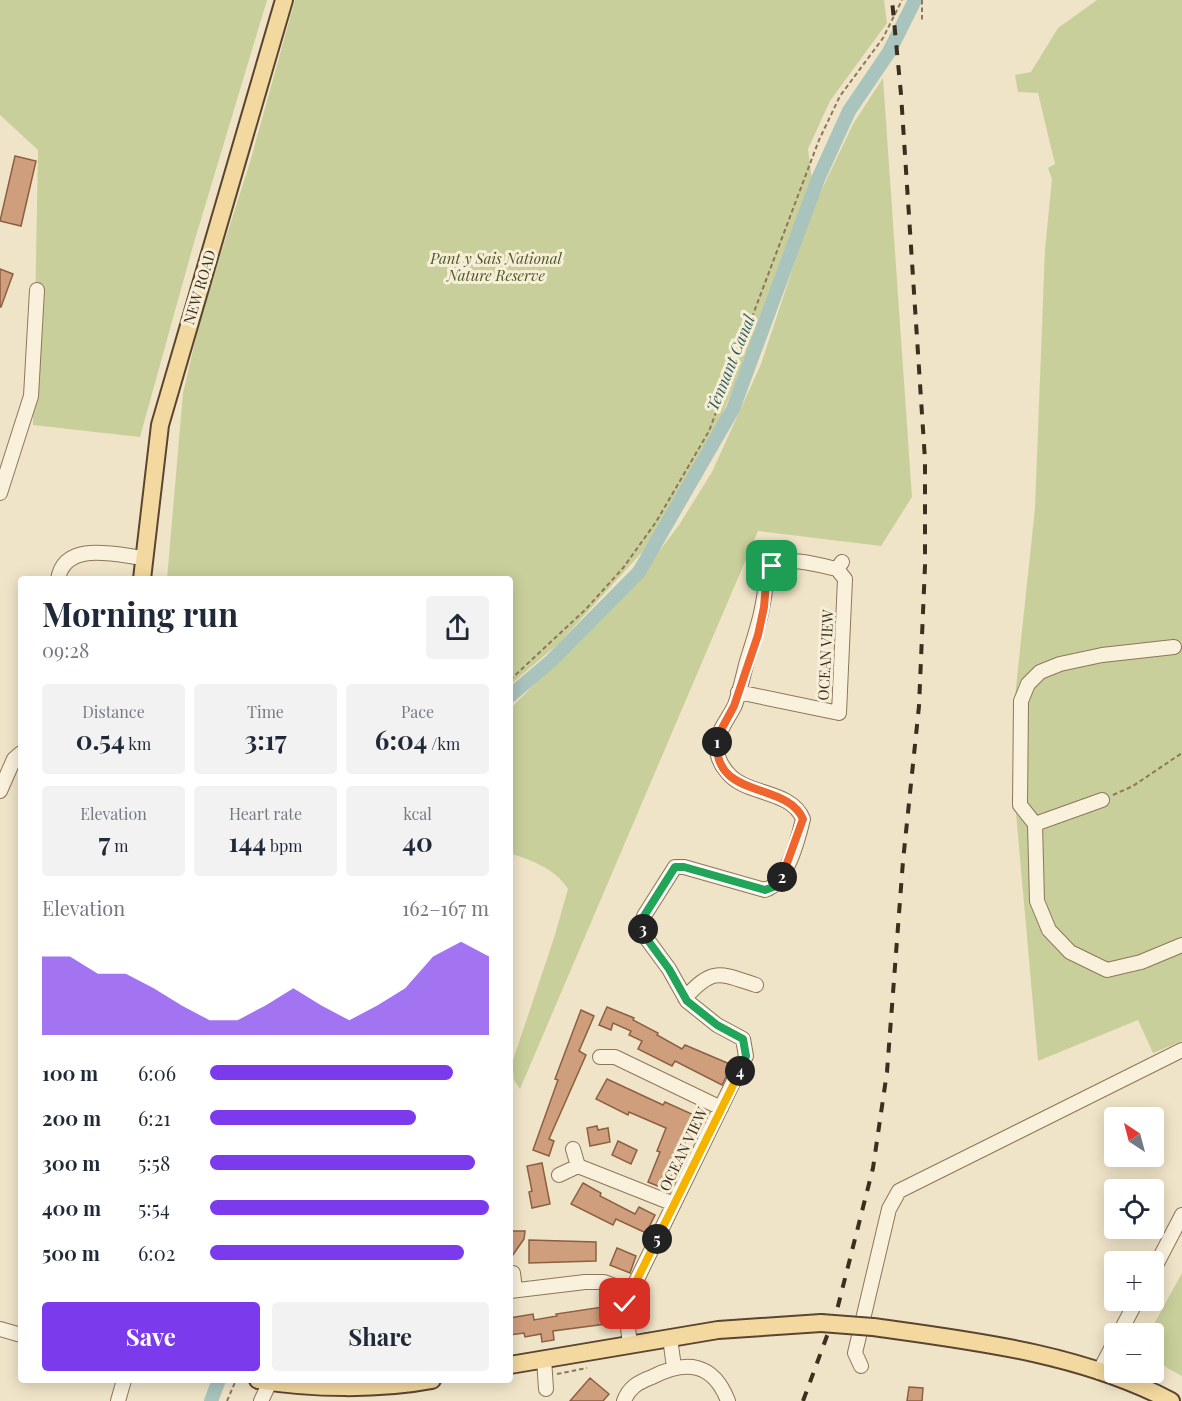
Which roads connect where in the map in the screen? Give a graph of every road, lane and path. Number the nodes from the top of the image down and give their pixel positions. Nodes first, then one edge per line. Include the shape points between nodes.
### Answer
1 (284, 0) edge
2 (902, 0) edge
3 (922, 0) edge
4 (922, 20) dead end
5 (37, 290) dead end
6 (0, 493) edge
7 (144, 558) junction
8 (59, 576) edge
9 (142, 576) edge
10 (1174, 647) dead end
11 (513, 677) edge
12 (738, 692) junction
13 (1182, 753) edge
14 (18, 756) edge
15 (0, 791) edge
16 (1102, 800) joint
17 (1035, 824) junction
18 (1182, 945) edge
19 (756, 985) dead end
20 (685, 998) junction
21 (621, 1042) dead end
22 (1182, 1050) edge
23 (615, 1056) junction
24 (600, 1057) dead end
25 (721, 1108) junction
26 (573, 1149) dead end
27 (578, 1166) junction
28 (559, 1175) dead end
29 (674, 1204) junction
30 (1182, 1215) edge
31 (1163, 1251) edge
32 (513, 1273) dead end
33 (513, 1291) edge
34 (632, 1292) junction
35 (0, 1329) edge
36 (18, 1334) edge
37 (670, 1338) junction
38 (630, 1344) junction
39 (544, 1359) junction
40 (1104, 1362) edge
41 (513, 1364) edge
42 (861, 1366) dead end
43 (674, 1367) junction
44 (1099, 1372) junction
45 (123, 1383) edge
46 (235, 1383) edge
47 (264, 1383) edge
48 (284, 1383) edge
49 (370, 1383) edge
50 (546, 1389) dead end
51 (118, 1401) edge
52 (228, 1401) edge
53 (261, 1401) edge
54 (624, 1401) edge
55 (728, 1401) edge
56 (1171, 1401) edge

1 - 7 main road, NEW ROAD via 160,425
2 - 11 path via 883,38 840,96 819,140 709,431 656,522 623,568 586,609
3 - 4 path
5 - 6 street via 32,396
7 - 8 street via 91,552 72,557
7 - 9 main road, NEW ROAD
10 - 17 street via 1060,664 1040,672 1028,684 1021,701 1020,805
12 - 12 street, OCEAN VIEW via 758,635 767,572 772,566 790,561 840,566 845,579 839,713
12 - 20 street, OCEAN VIEW via 717,741 721,763 736,782 791,804 803,819 784,875 773,887 765,890 684,867 675,867 664,881 644,916 644,935
13 - 16 path via 1134,786
14 - 15 street
16 - 17 street
17 - 18 street via 1036,901 1049,930 1070,952 1107,970 1141,962
19 - 20 street via 727,976 710,976
20 - 25 street, OCEAN VIEW via 717,1025 743,1039 746,1056
21 - 23 street
22 - 42 street via 899,1191 889,1209 855,1353
23 - 24 street, OCEAN VIEW
23 - 25 street, OCEAN VIEW
25 - 29 street, OCEAN VIEW
26 - 27 street
27 - 28 street
27 - 29 street, OCEAN VIEW
29 - 34 street, OCEAN VIEW
30 - 31 street
32 - 33 street
33 - 34 street via 604,1282
34 - 38 street, OCEAN VIEW via 625,1304
35 - 36 street
37 - 38 main road
37 - 43 street
37 - 44 main road, bridge via 717,1330 821,1323 873,1327 1005,1346
38 - 39 main road
39 - 41 main road
39 - 50 street
40 - 44 street
43 - 54 street via 637,1384
43 - 55 street via 694,1367 709,1373 722,1384
44 - 56 main road
45 - 51 street
46 - 52 path
47 - 53 street
48 - 49 main road

